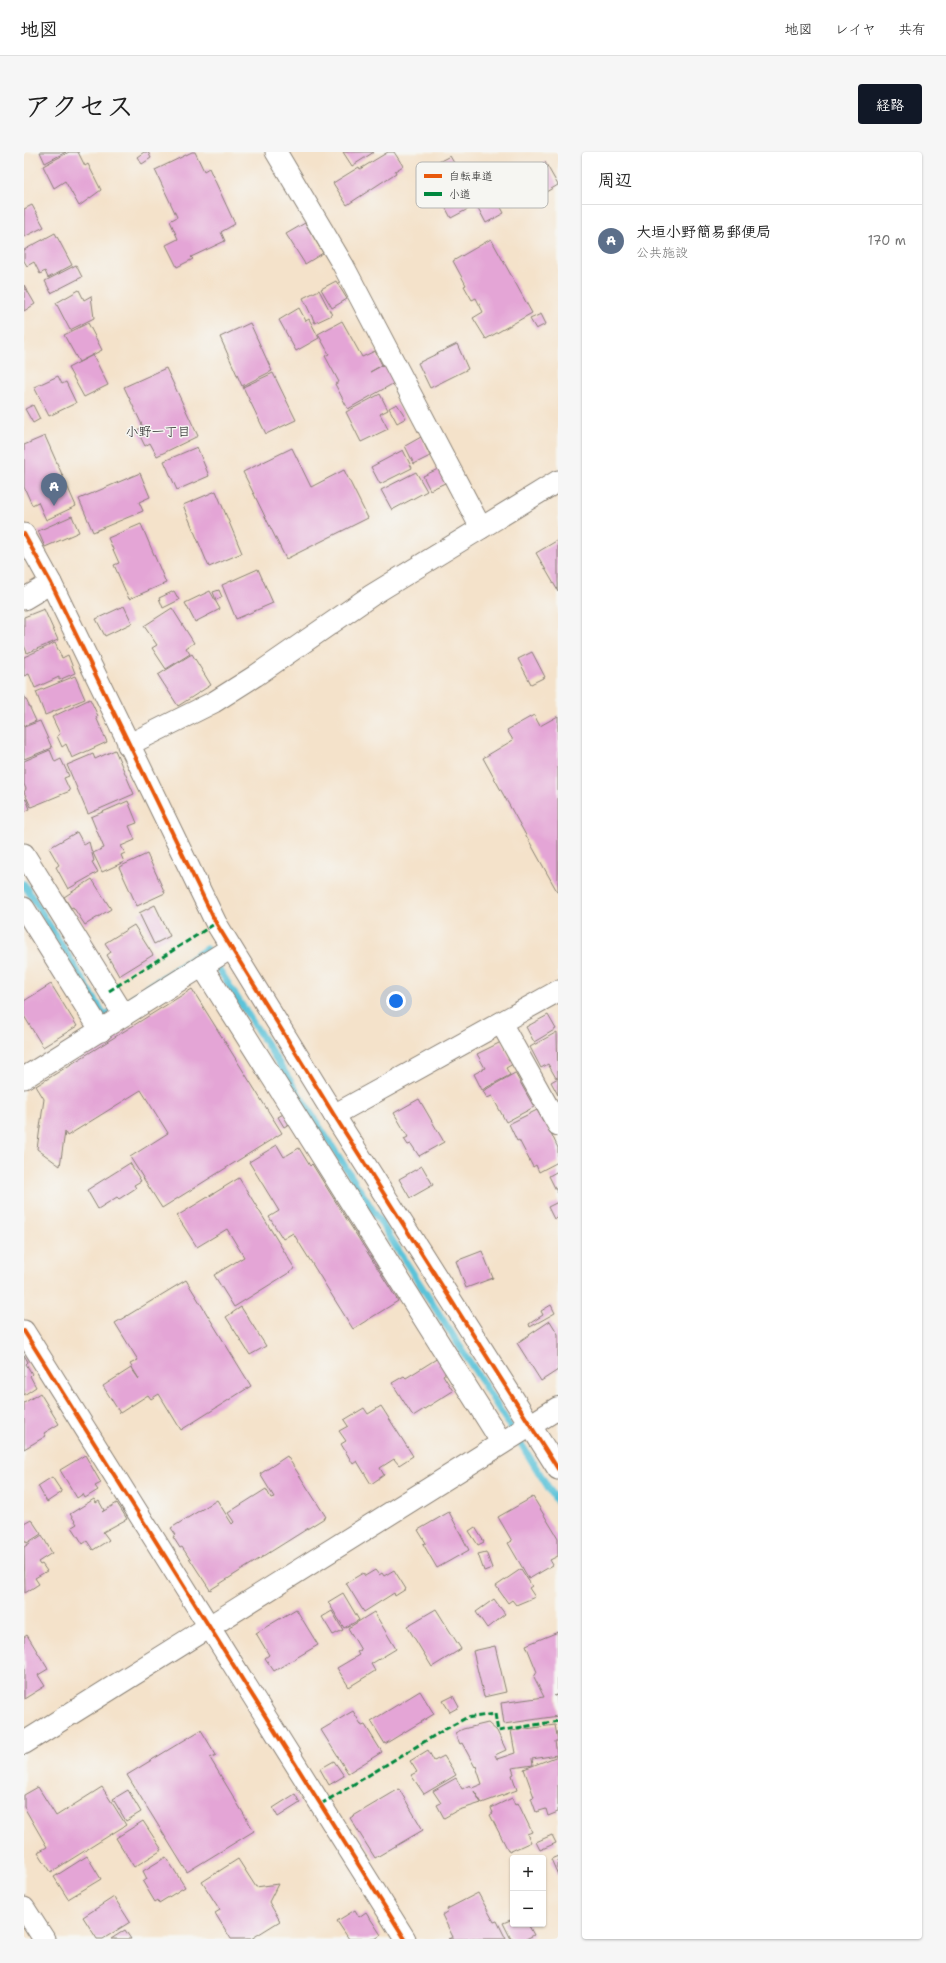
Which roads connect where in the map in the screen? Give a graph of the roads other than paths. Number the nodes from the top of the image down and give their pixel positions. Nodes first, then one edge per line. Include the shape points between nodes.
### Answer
1 (276, 152) edge
2 (558, 481) edge
3 (481, 528) junction
4 (24, 534) edge
5 (50, 583) junction
6 (24, 599) edge
7 (128, 745) junction
8 (24, 854) edge
9 (24, 908) edge
10 (231, 948) junction
11 (202, 966) junction
12 (558, 991) edge
13 (124, 1015) junction
14 (501, 1023) junction
15 (101, 1031) junction
16 (24, 1078) edge
17 (334, 1116) junction
18 (558, 1125) edge
19 (24, 1331) edge
20 (558, 1408) edge
21 (530, 1426) junction
22 (502, 1443) junction
23 (558, 1469) edge
24 (210, 1627) junction
25 (24, 1743) edge
26 (24, 1908) edge
27 (44, 1939) edge
28 (405, 1939) edge

1 - 3 street via 343,265
2 - 3 street
3 - 7 street via 372,595 214,702
4 - 5 street
5 - 6 street
5 - 7 street
7 - 10 street via 209,910
8 - 13 street
9 - 15 street
10 - 11 street
10 - 17 street
11 - 13 street
11 - 22 street
12 - 14 street
13 - 15 street
14 - 17 street
14 - 18 street
15 - 16 street
17 - 21 street
19 - 24 street
20 - 21 street
21 - 22 street
21 - 23 street
22 - 24 street
24 - 25 street
24 - 28 street
26 - 27 street

